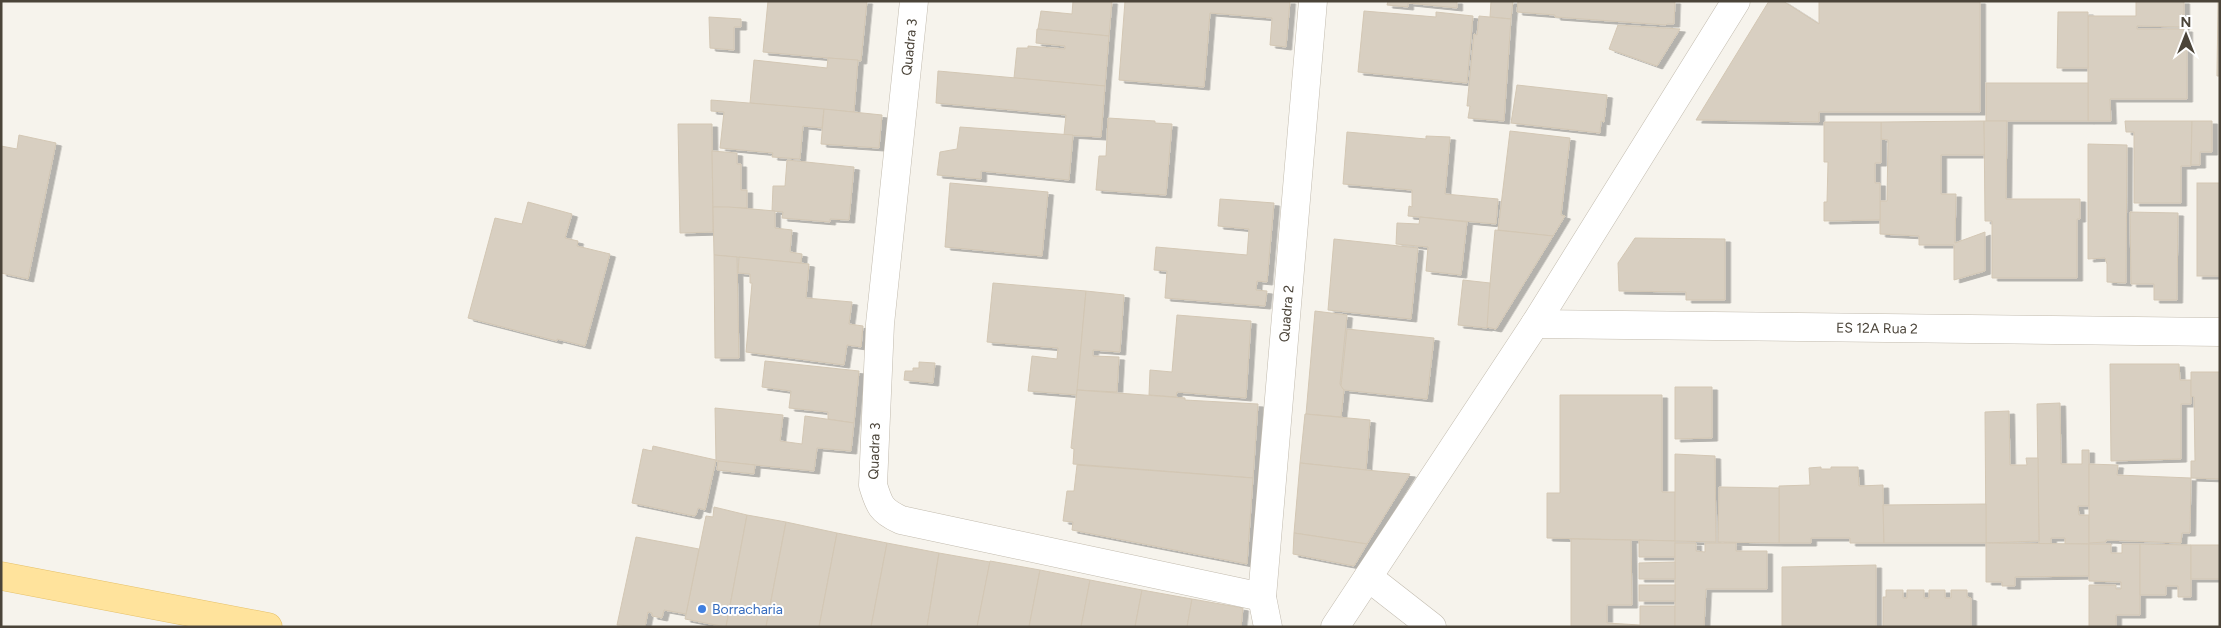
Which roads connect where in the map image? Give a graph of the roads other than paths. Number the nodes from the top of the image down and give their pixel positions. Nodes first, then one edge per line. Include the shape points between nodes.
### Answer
1 (914, 1) edge
2 (1313, 1) edge
3 (1717, 1) edge
4 (1736, 1) edge
5 (1714, 35) junction
6 (1535, 324) junction
7 (2220, 332) edge
8 (1, 576) edge
9 (1368, 577) junction
10 (1262, 597) junction
11 (268, 627) edge
12 (1268, 627) edge
13 (1335, 627) edge
14 (1432, 627) edge

1 - 10 street, Quadra 3 via 880,324 873,484 878,503 888,514 901,520
2 - 10 street, Quadra 2
3 - 5 street
4 - 5 street
5 - 6 street
6 - 7 street, ES 12A Rua 2
6 - 9 street
8 - 11 main road
9 - 13 street
9 - 14 street
10 - 12 street, Quadra 2

